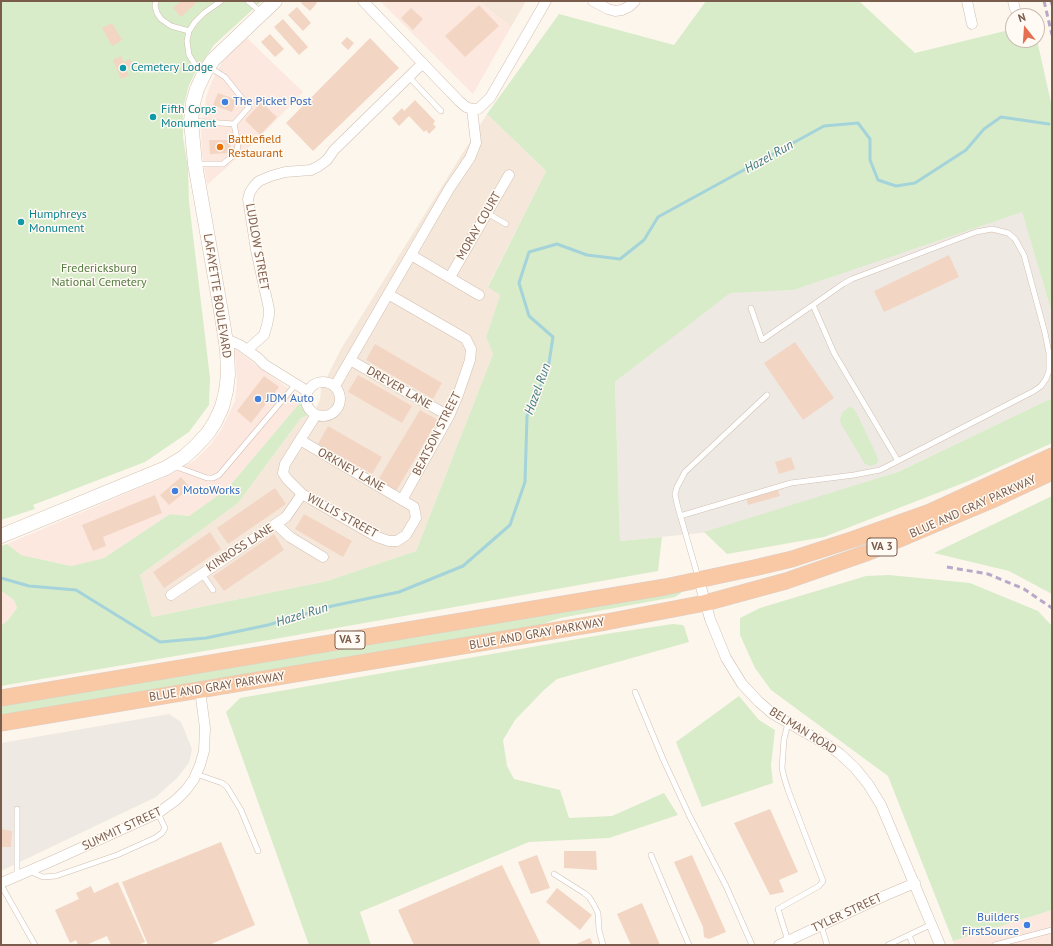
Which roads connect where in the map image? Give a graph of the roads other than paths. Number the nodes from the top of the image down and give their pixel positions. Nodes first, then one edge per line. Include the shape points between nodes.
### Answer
1 (156, 1) edge
2 (220, 1) edge
3 (248, 1) edge
4 (274, 1) edge
5 (363, 1) edge
6 (546, 1) edge
7 (594, 1) edge
8 (635, 1) edge
9 (967, 1) edge
10 (261, 13) junction
11 (972, 24) dead end
12 (189, 31) junction
13 (423, 63) junction
14 (207, 69) junction
15 (408, 77) junction
16 (472, 109) junction
17 (440, 112) dead end
18 (191, 121) junction
19 (234, 124) junction
20 (195, 164) junction
21 (509, 175) dead end
22 (487, 213) junction
23 (506, 224) dead end
24 (411, 255) junction
25 (450, 277) junction
26 (388, 294) junction
27 (479, 295) dead end
28 (813, 305) junction
29 (751, 308) dead end
30 (226, 339) junction
31 (248, 350) junction
32 (350, 360) junction
33 (296, 384) junction
34 (335, 386) junction
35 (307, 391) junction
36 (767, 395) dead end
37 (316, 414) junction
38 (449, 416) junction
39 (300, 440) junction
40 (1052, 456) edge
41 (898, 461) junction
42 (171, 465) junction
43 (1052, 472) edge
44 (302, 494) junction
45 (402, 500) junction
46 (680, 516) junction
47 (276, 524) junction
48 (1, 536) edge
49 (323, 557) dead end
50 (201, 573) junction
51 (699, 580) junction
52 (213, 590) dead end
53 (171, 595) dead end
54 (706, 603) junction
55 (200, 690) junction
56 (635, 692) dead end
57 (1, 698) edge
58 (1, 723) edge
59 (788, 723) junction
60 (196, 774) junction
61 (18, 809) dead end
62 (158, 813) junction
63 (258, 851) dead end
64 (651, 855) dead end
65 (29, 871) junction
66 (554, 874) dead end
67 (17, 876) junction
68 (915, 883) junction
69 (1, 884) edge
70 (932, 924) junction
71 (821, 925) junction
72 (1052, 930) edge
73 (909, 935) junction
74 (784, 943) edge
75 (36, 945) edge
76 (603, 945) edge
77 (689, 945) edge
78 (752, 945) edge
79 (827, 945) edge
80 (888, 945) edge
81 (913, 945) edge
82 (940, 945) edge
83 (995, 945) edge

1 - 12 lane via 160,19 171,26
2 - 12 lane via 204,13
3 - 10 lane
4 - 10 main road, LAFAYETTE BOULEVARD
5 - 13 street
6 - 16 street via 490,98 478,109
7 - 8 street via 615,11 630,6
9 - 11 street
10 - 14 main road, LAFAYETTE BOULEVARD via 229,43
12 - 14 lane via 188,55 196,66
13 - 15 street, LUDLOW STREET
13 - 16 street via 459,101
14 - 18 main road, LAFAYETTE BOULEVARD via 193,103
14 - 19 lane via 225,77 249,107
15 - 17 lane
15 - 31 street, LUDLOW STREET via 320,166 311,170 284,172 271,176 259,181 250,192 248,199 269,315 264,335
16 - 24 street via 476,143 470,158
18 - 19 lane
18 - 20 main road, LAFAYETTE BOULEVARD
19 - 20 lane via 238,151 223,164
20 - 30 main road, LAFAYETTE BOULEVARD
21 - 22 street, MORAY COURT
22 - 23 lane
22 - 25 street, MORAY COURT
24 - 25 street
24 - 26 street
25 - 27 street
26 - 32 street
26 - 38 street, BEATSON STREET via 466,339 471,349 470,360
28 - 29 lane via 762,340
28 - 41 lane via 834,353
28 - 41 lane via 852,279 980,231 992,229 1008,233 1021,247 1049,353 1049,371 1046,379 1034,391
30 - 31 street
30 - 42 main road, LAFAYETTE BOULEVARD via 228,375 218,417 194,448
31 - 33 street via 265,365
32 - 34 street
32 - 38 street, DREVER LANE
33 - 35 street
33 - 42 lane via 219,475 207,478
34 - 35 street via 324,381 316,382
34 - 37 street via 341,396 338,408 330,415
35 - 37 street via 307,405
36 - 46 lane via 685,472 675,494
37 - 39 street, WILLIS STREET
38 - 45 street, BEATSON STREET
39 - 44 street, WILLIS STREET via 285,464 283,473
39 - 45 street, ORKNEY LANE
40 - 51 highway, BLUE AND GRAY PARKWAY / VA 3 via 916,517 792,558
41 - 46 lane via 867,473 791,483
42 - 48 main road, LAFAYETTE BOULEVARD
43 - 54 highway, BLUE AND GRAY PARKWAY / VA 3 via 869,552 786,581
44 - 45 street, WILLIS STREET via 377,537 389,541 397,541 406,536 416,518 414,507
44 - 47 street, KINROSS LANE via 286,517
46 - 51 lane
47 - 49 street via 290,537
47 - 50 street, KINROSS LANE
50 - 52 lane
50 - 53 street, KINROSS LANE
51 - 54 street, BELMAN ROAD
51 - 57 highway, BLUE AND GRAY PARKWAY / VA 3
54 - 55 highway, BLUE AND GRAY PARKWAY / VA 3
54 - 59 street, BELMAN ROAD via 710,619 732,670 759,702
55 - 58 highway, BLUE AND GRAY PARKWAY / VA 3
55 - 60 street, SUMMIT STREET via 205,739
56 - 78 lane via 663,759 726,886
59 - 68 street, BELMAN ROAD via 840,754 868,784 881,805
59 - 74 lane via 782,768 823,881 819,886 778,909
60 - 62 street, SUMMIT STREET via 186,790
60 - 63 lane via 228,787 241,810
61 - 67 lane
62 - 65 street, SUMMIT STREET
62 - 65 lane via 165,828 155,838 117,855 56,876 43,877
64 - 77 lane
65 - 67 street, SUMMIT STREET
66 - 76 lane via 589,897 598,913
67 - 69 street, SUMMIT STREET
68 - 70 street, BELMAN ROAD
68 - 71 street, TYLER STREET
69 - 75 lane
70 - 73 lane
70 - 82 street, BELMAN ROAD
71 - 74 street, TYLER STREET
71 - 79 lane
72 - 83 lane
73 - 80 lane
73 - 81 lane

